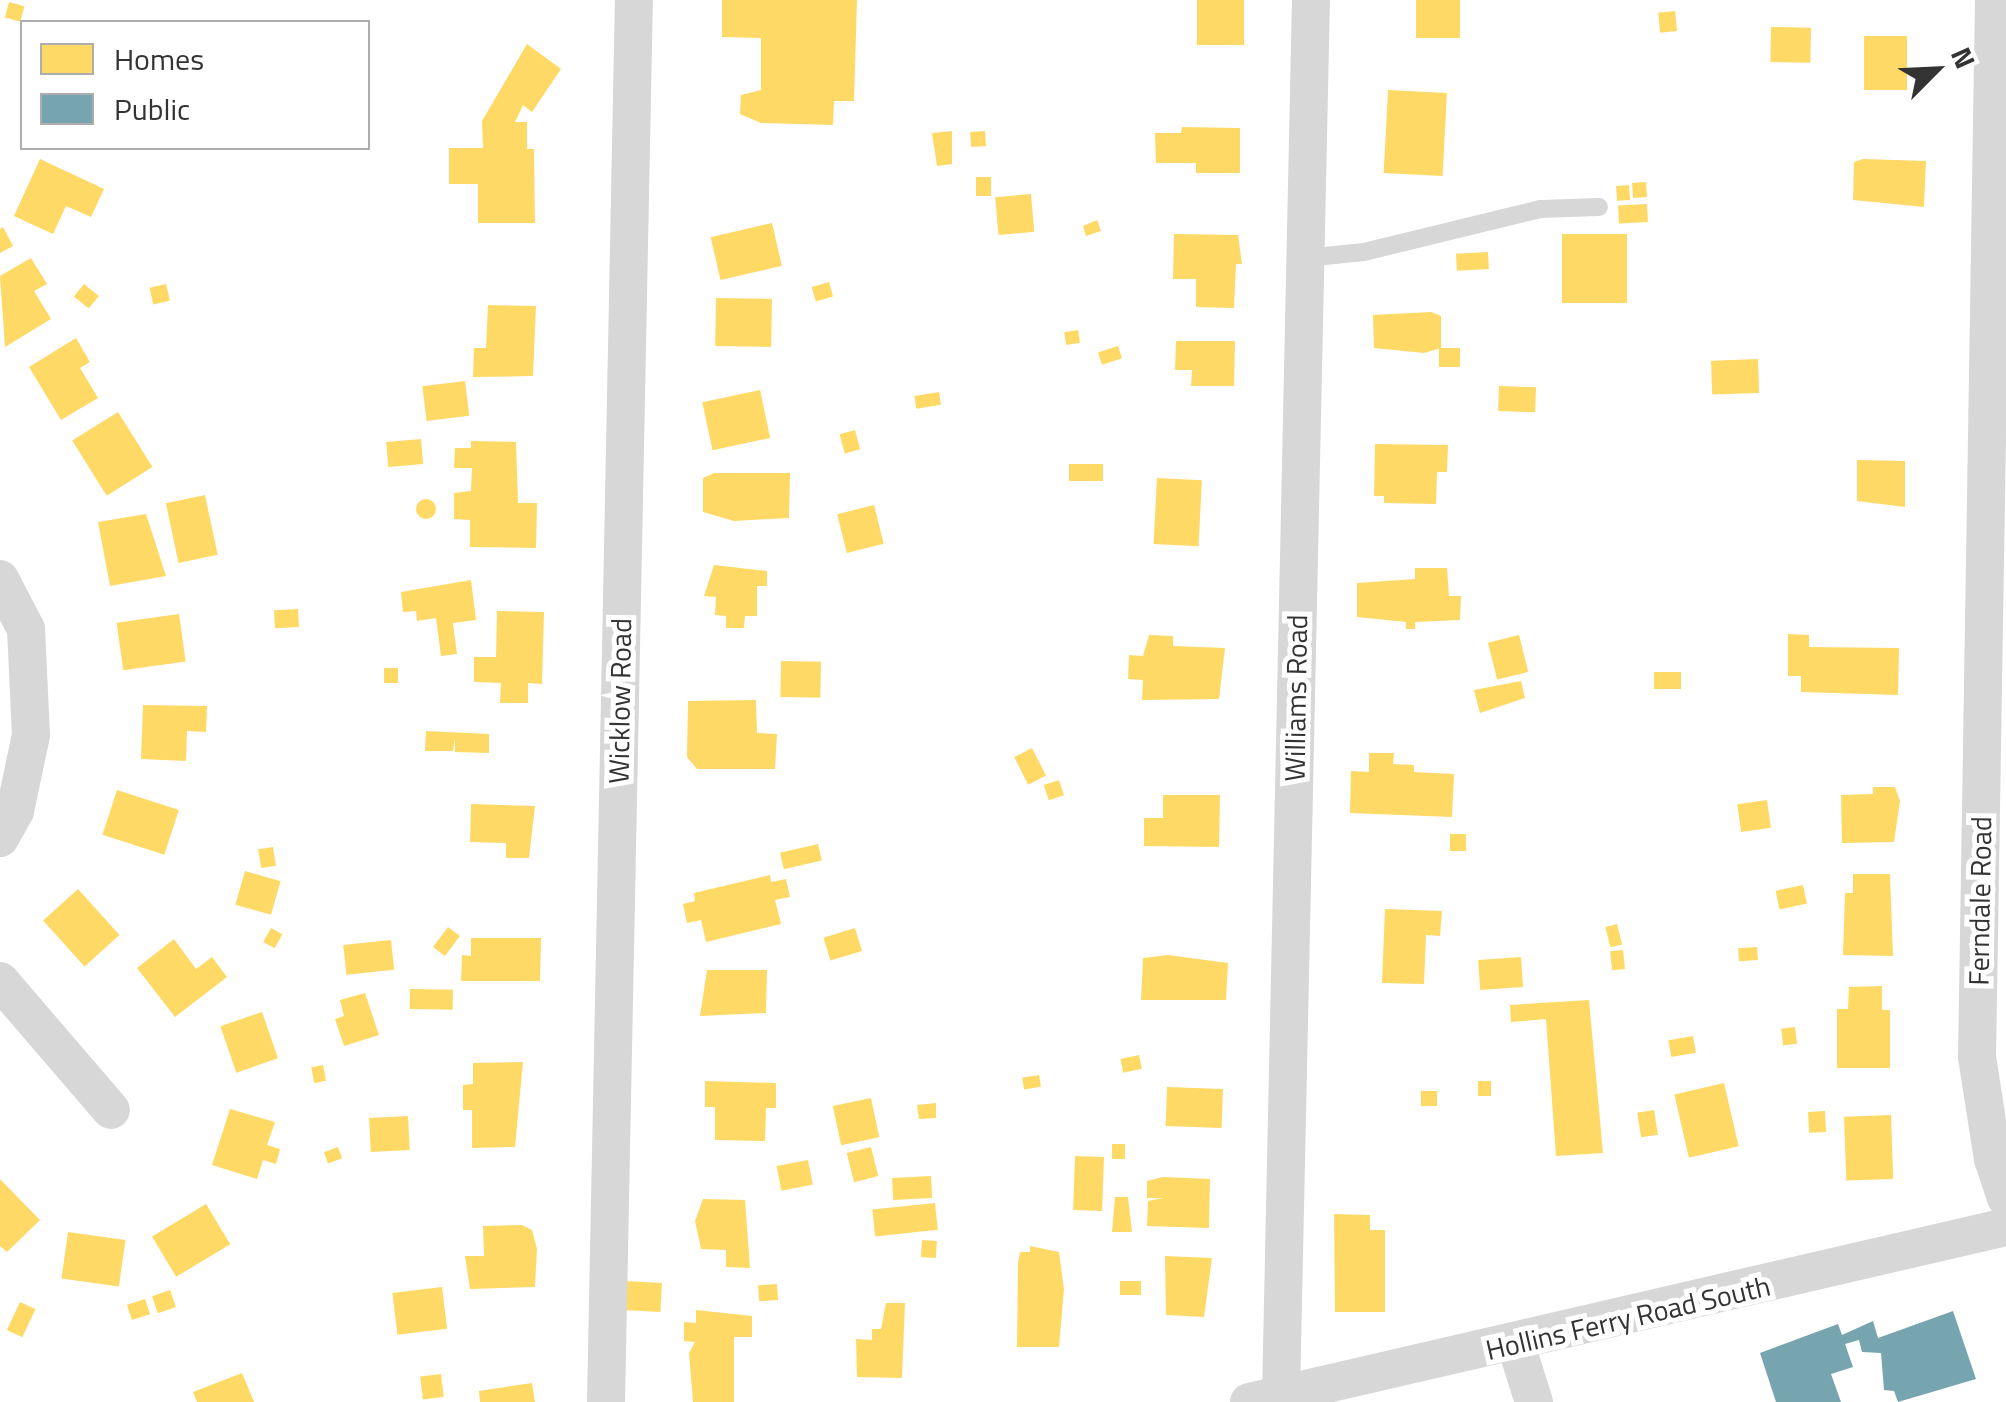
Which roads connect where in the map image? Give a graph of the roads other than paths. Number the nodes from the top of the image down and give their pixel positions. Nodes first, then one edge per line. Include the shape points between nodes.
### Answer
1 (634, 0) edge
2 (1311, 0) edge
3 (1994, 0) edge
4 (1599, 207) dead end
5 (1306, 258) junction
6 (1996, 274) edge
7 (0, 580) edge
8 (0, 838) edge
9 (0, 981) edge
10 (111, 1110) dead end
11 (2006, 1198) edge
12 (2006, 1227) edge
13 (1516, 1345) junction
14 (1265, 1399) edge
15 (606, 1402) edge
16 (1534, 1402) edge

1 - 15 street, Wicklow Road
2 - 5 street, Williams Road
3 - 6 street, Ferndale Road
4 - 5 lane via 1540,210 1364,252
5 - 14 street, Williams Road
6 - 11 street, Ferndale Road via 1978,1057 1993,1159
7 - 8 street via 26,629 31,735 16,812
9 - 10 street
12 - 13 street, Hollins Ferry Road South
13 - 14 street, Hollins Ferry Road South
13 - 16 street

